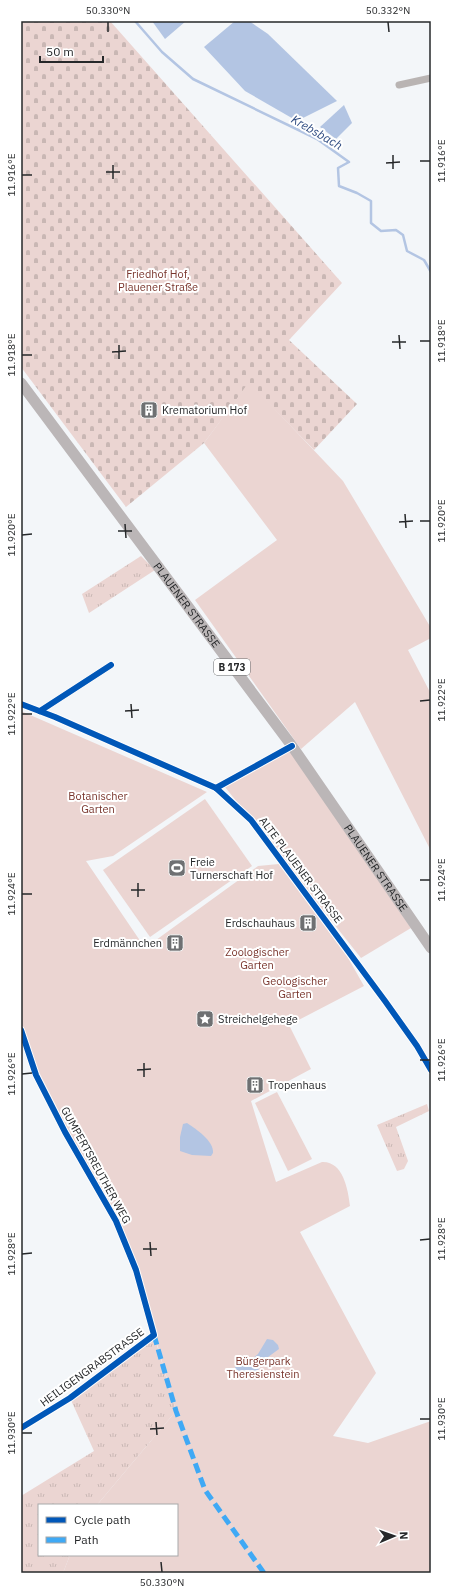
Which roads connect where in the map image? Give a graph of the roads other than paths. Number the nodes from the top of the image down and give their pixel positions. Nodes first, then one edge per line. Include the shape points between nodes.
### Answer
1 (431, 78) edge
2 (399, 85) dead end
3 (21, 383) edge
4 (111, 665) dead end
5 (21, 704) edge
6 (40, 711) junction
7 (292, 746) junction
8 (216, 788) junction
9 (431, 948) edge
10 (21, 1030) edge
11 (431, 1070) edge
12 (154, 1335) joint
13 (21, 1428) edge

1 - 2 street
3 - 7 main road, PLAUENER STRASSE / B 173
4 - 6 street
5 - 6 street, ALTE PLAUENER STRASSE
6 - 8 street, ALTE PLAUENER STRASSE
7 - 8 street
7 - 9 main road, PLAUENER STRASSE / B 173
8 - 11 street, ALTE PLAUENER STRASSE via 251,820 385,1000
10 - 12 street, GUMPERTSREUTHER WEG via 36,1075 116,1221 136,1270
12 - 13 street, HEILIGENGRABSTRASSE via 70,1398

